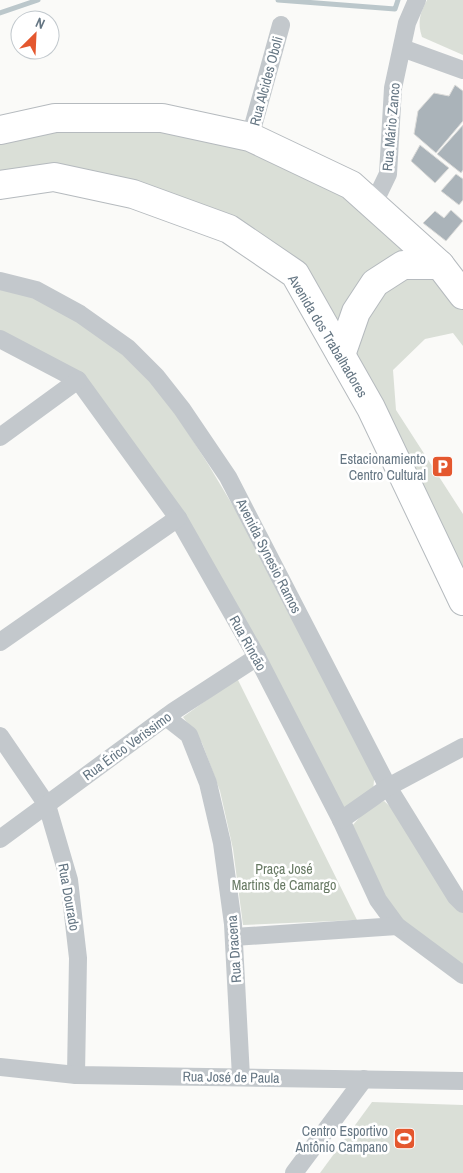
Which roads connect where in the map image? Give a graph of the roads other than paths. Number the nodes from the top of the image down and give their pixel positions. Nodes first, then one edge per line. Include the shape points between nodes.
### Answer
1 (417, 0) edge
2 (281, 25) dead end
3 (402, 48) junction
4 (463, 70) edge
5 (0, 130) edge
6 (250, 137) junction
7 (0, 185) edge
8 (373, 205) junction
9 (440, 265) junction
10 (0, 281) edge
11 (463, 295) edge
12 (0, 339) edge
13 (341, 355) junction
14 (78, 380) junction
15 (0, 436) edge
16 (178, 518) junction
17 (463, 601) edge
18 (0, 642) edge
19 (256, 657) junction
20 (166, 717) junction
21 (0, 736) edge
22 (463, 747) edge
23 (388, 787) junction
24 (47, 805) junction
25 (341, 820) junction
26 (0, 839) edge
27 (463, 904) edge
28 (397, 926) junction
29 (234, 937) junction
30 (463, 976) edge
31 (0, 1067) edge
32 (76, 1075) junction
33 (241, 1077) junction
34 (364, 1079) junction
35 (463, 1081) edge
36 (294, 1173) edge

1 - 3 street, Rua Mário Zanco via 407,23
2 - 6 street, Rua Alcides Oboli
3 - 4 street
3 - 8 street, Rua Mário Zanco via 393,88 388,174
5 - 6 main road via 55,118 162,118
6 - 8 main road via 351,185
7 - 13 main road, Avenida dos Trabalhadores via 54,177 133,194 229,229 295,274
8 - 9 main road
9 - 11 main road
9 - 13 main road via 403,265 374,283 356,312
10 - 23 street, Avenida Synesio Ramos via 36,290 80,314 128,348 182,409 228,477
12 - 14 street, Rua Rincão
13 - 17 main road, Avenida dos Trabalhadores via 371,408
14 - 15 street
14 - 16 street, Rua Rincão
16 - 18 street
16 - 19 street, Rua Rincão
19 - 20 street, Rua Érico Verissimo
19 - 25 street, Rua Rincão
20 - 24 street, Rua Érico Verissimo
20 - 29 street, Rua Dracena via 189,735 208,783 222,844
21 - 24 street, Rua Dourado
22 - 23 street
23 - 25 street
23 - 27 street, Avenida Synesio Ramos
24 - 26 street, Rua Érico Verissimo
24 - 32 street, Rua Dourado via 69,880 78,958
25 - 28 street, Rua Rincão via 378,900
28 - 29 street
28 - 30 street, Rua Rincão
29 - 33 street, Rua Dracena
31 - 32 street, Rua José de Paula
32 - 33 street, Rua José de Paula
33 - 34 street, Rua José de Paula
34 - 35 street, Rua José de Paula
34 - 36 street

